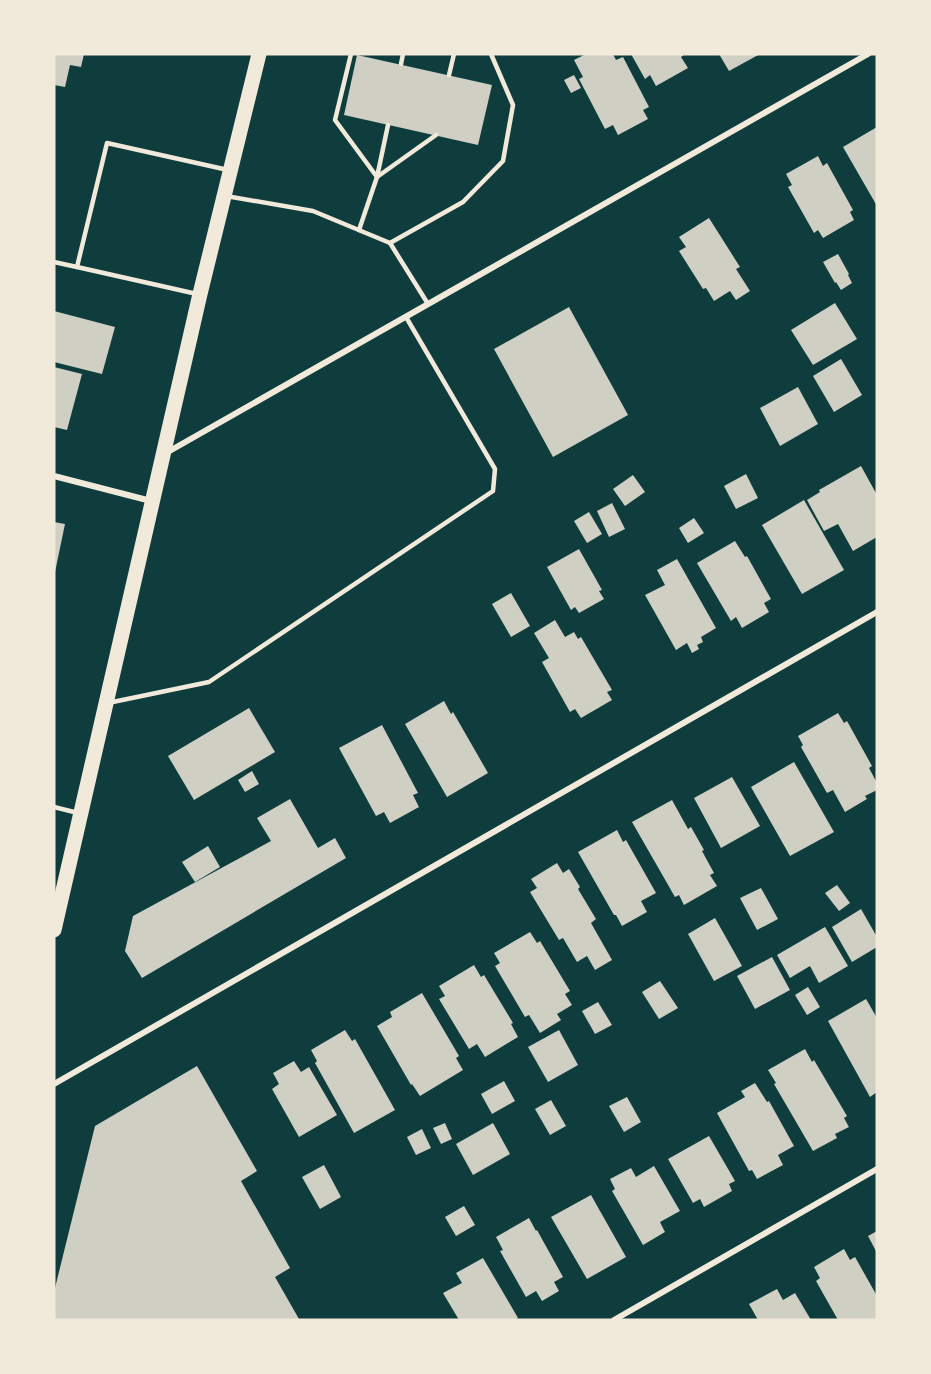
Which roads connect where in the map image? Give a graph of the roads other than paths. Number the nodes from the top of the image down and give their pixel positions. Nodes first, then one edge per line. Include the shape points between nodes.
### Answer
1 (259, 54) edge
2 (351, 54) edge
3 (403, 54) edge
4 (454, 54) edge
5 (491, 54) edge
6 (868, 54) edge
7 (401, 64) dead end
8 (449, 75) dead end
9 (388, 124) dead end
10 (436, 135) dead end
11 (230, 170) junction
12 (377, 177) junction
13 (225, 195) junction
14 (359, 230) junction
15 (390, 243) junction
16 (54, 262) edge
17 (77, 267) junction
18 (200, 294) junction
19 (428, 304) junction
20 (406, 316) junction
21 (163, 455) junction
22 (54, 476) edge
23 (152, 501) junction
24 (877, 612) edge
25 (105, 704) junction
26 (54, 807) edge
27 (80, 813) junction
28 (54, 930) edge
29 (54, 1084) edge
30 (877, 1169) edge
31 (615, 1320) edge

1 - 11 main road
2 - 12 lane via 335,120
3 - 7 lane
4 - 8 lane
5 - 15 lane via 513,105 503,161 463,202
6 - 19 street
9 - 12 lane
10 - 12 lane
11 - 13 main road
11 - 17 lane via 107,143
12 - 14 lane
13 - 14 lane via 314,211
13 - 18 main road
14 - 15 lane
15 - 19 lane
16 - 17 lane
17 - 18 lane
18 - 21 main road
19 - 20 street
20 - 21 street
20 - 25 lane via 495,469 493,491 209,682
21 - 23 main road
22 - 23 street
23 - 25 main road
24 - 29 street
25 - 27 main road
26 - 27 lane
27 - 28 main road
30 - 31 street

